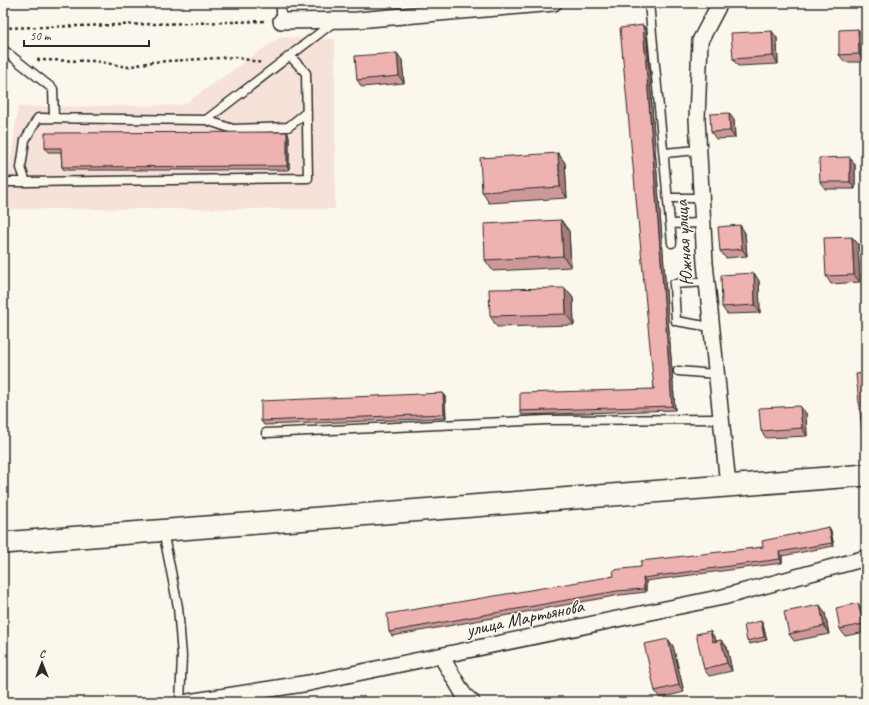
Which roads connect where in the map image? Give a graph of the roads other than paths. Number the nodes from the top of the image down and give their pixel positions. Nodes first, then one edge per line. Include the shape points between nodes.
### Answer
1 (281, 3) edge
2 (554, 3) edge
3 (650, 3) edge
4 (720, 3) edge
5 (519, 5) edge
6 (336, 20) junction
7 (281, 21) joint
8 (3, 51) edge
9 (290, 56) junction
10 (307, 112) junction
11 (54, 118) junction
12 (206, 120) junction
13 (698, 150) junction
14 (664, 153) junction
15 (3, 182) edge
16 (26, 182) junction
17 (668, 198) junction
18 (701, 198) junction
19 (702, 223) junction
20 (670, 224) junction
21 (672, 243) dead end
22 (707, 282) junction
23 (711, 326) junction
24 (678, 371) dead end
25 (716, 374) junction
26 (721, 419) junction
27 (266, 433) dead end
28 (866, 475) edge
29 (728, 485) junction
30 (163, 530) junction
31 (3, 543) edge
32 (866, 558) edge
33 (441, 656) junction
34 (180, 702) edge
35 (188, 702) edge
36 (472, 702) edge

1 - 7 lane
2 - 5 street
3 - 14 lane
4 - 13 street, Южная улица via 700,41
5 - 6 street via 365,20
6 - 7 street
6 - 9 lane
8 - 11 lane via 53,89
9 - 10 lane via 306,73
9 - 12 lane
10 - 12 lane via 288,127 233,129
10 - 16 lane via 308,178
11 - 12 lane
11 - 16 lane via 38,118 25,140 21,168
13 - 14 lane
13 - 18 street, Южная улица
14 - 17 lane
15 - 16 lane
17 - 18 lane
17 - 20 lane
18 - 19 street, Южная улица
19 - 20 lane
19 - 22 street, Южная улица
20 - 21 lane
22 - 23 street, Южная улица
22 - 23 lane via 674,284 676,321
23 - 25 street, Южная улица
24 - 25 lane
25 - 26 street, Южная улица
26 - 27 lane via 547,420
26 - 29 street, Южная улица
28 - 29 main road
29 - 30 main road
30 - 31 main road
30 - 34 lane via 178,607 182,656
32 - 33 street, улица Мартьянова via 723,597
33 - 35 street, улица Мартьянова via 309,683
33 - 36 street via 464,695

